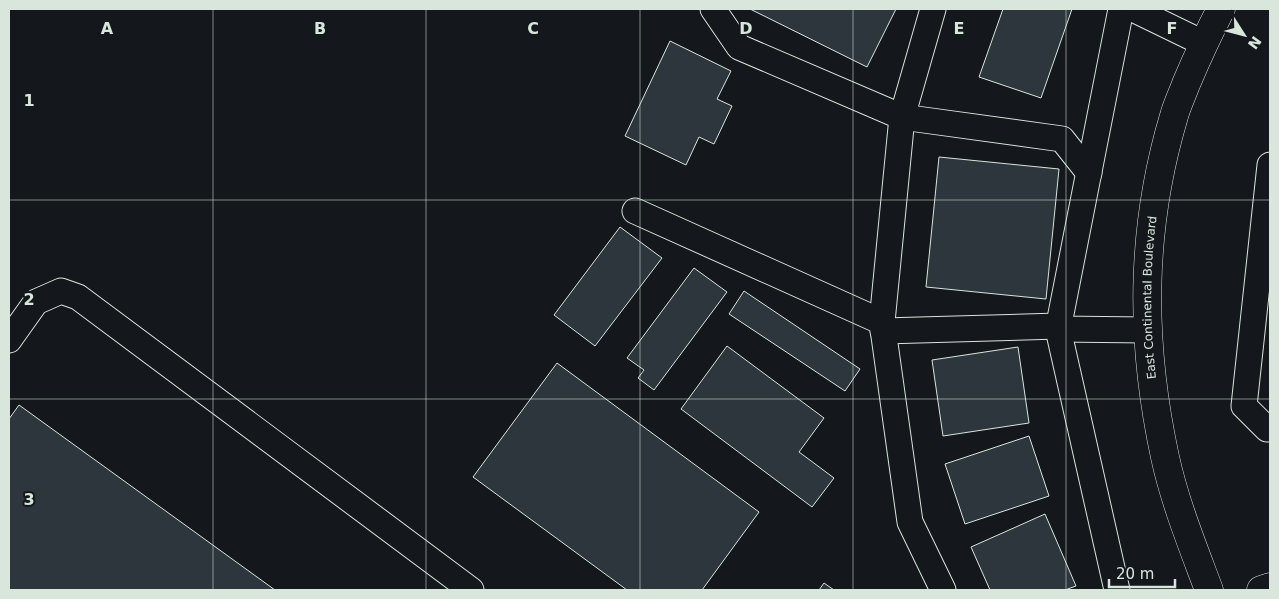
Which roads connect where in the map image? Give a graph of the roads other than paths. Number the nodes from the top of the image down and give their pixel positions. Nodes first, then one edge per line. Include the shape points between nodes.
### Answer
1 (713, 9) edge
2 (933, 9) edge
3 (1121, 9) edge
4 (1133, 9) edge
5 (1221, 9) edge
6 (1203, 43) junction
7 (902, 117) junction
8 (1270, 165) edge
9 (1089, 173) junction
10 (635, 211) dead end
11 (882, 327) junction
12 (1058, 327) junction
13 (1147, 330) junction
14 (9, 340) edge
15 (1270, 429) edge
16 (1270, 587) edge
17 (471, 590) edge
18 (943, 590) edge
19 (1117, 590) edge
20 (1209, 590) edge
21 (1262, 590) edge

1 - 7 lane via 739,47
2 - 7 lane
3 - 9 lane
4 - 6 lane
5 - 6 main road, East Continental Boulevard
6 - 13 main road, East Continental Boulevard via 1174,114 1155,189 1147,259
7 - 9 lane via 1062,139
7 - 11 lane
8 - 15 lane via 1244,406
9 - 12 lane
10 - 11 lane
11 - 12 lane
11 - 18 lane via 910,522
12 - 13 lane
12 - 19 lane
13 - 20 main road, East Continental Boulevard via 1153,394 1165,458 1182,520
14 - 17 lane via 36,302 61,291 78,297
16 - 21 main road

